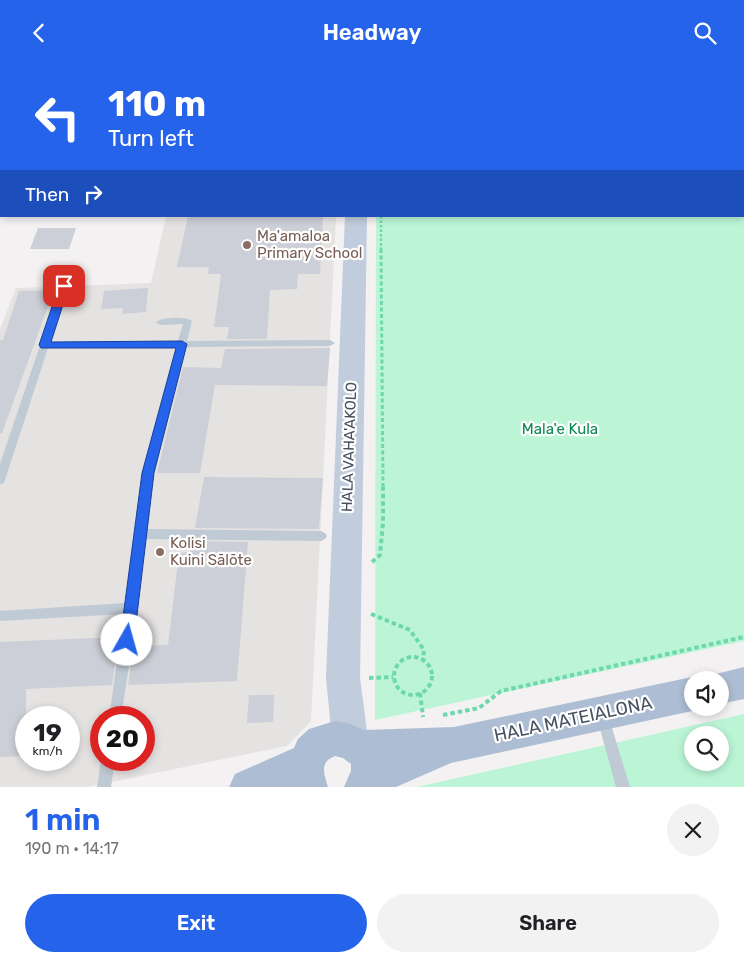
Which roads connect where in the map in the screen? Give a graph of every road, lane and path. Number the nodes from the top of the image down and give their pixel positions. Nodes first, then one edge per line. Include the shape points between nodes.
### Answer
1 (356, 217) edge
2 (381, 217) edge
3 (64, 286) dead end
4 (160, 321) dead end
5 (330, 343) dead end
6 (182, 344) junction
7 (44, 345) junction
8 (0, 480) edge
9 (141, 534) junction
10 (321, 536) dead end
11 (367, 566) dead end
12 (132, 608) junction
13 (0, 616) edge
14 (367, 622) dead end
15 (744, 637) edge
16 (423, 660) junction
17 (393, 677) junction
18 (361, 678) junction
19 (744, 683) edge
20 (729, 687) edge
21 (420, 693) junction
22 (684, 696) edge
23 (117, 706) edge
24 (601, 713) junction
25 (432, 717) dead end
26 (424, 718) junction
27 (414, 720) dead end
28 (448, 730) junction
29 (340, 764) edge
30 (106, 771) edge
31 (104, 787) edge
32 (248, 787) edge
33 (623, 787) edge

1 - 18 main road, HALA VAHA'AKOLO
2 - 11 path via 383,523 380,555
3 - 7 lane
4 - 6 lane via 188,321
5 - 6 lane
6 - 7 lane
6 - 9 lane via 148,473
7 - 8 lane
9 - 10 lane
9 - 12 lane
12 - 13 lane
12 - 23 lane
14 - 16 path via 367,613 410,630 424,650
15 - 28 path via 500,691
16 - 17 path via 406,658 394,669
16 - 21 path via 429,665 432,681 428,689
17 - 18 path
17 - 21 path via 403,691
18 - 29 main road, HALA VAHA'AKOLO
19 - 20 main road
21 - 26 path
22 - 24 main road, HALA MATEIALONA
24 - 28 main road, HALA MATEIALONA
24 - 33 lane
25 - 26 path
26 - 27 path
28 - 29 main road, HALA MATEIALONA
29 - 32 main road, HALA MATEIALONA
30 - 31 lane

